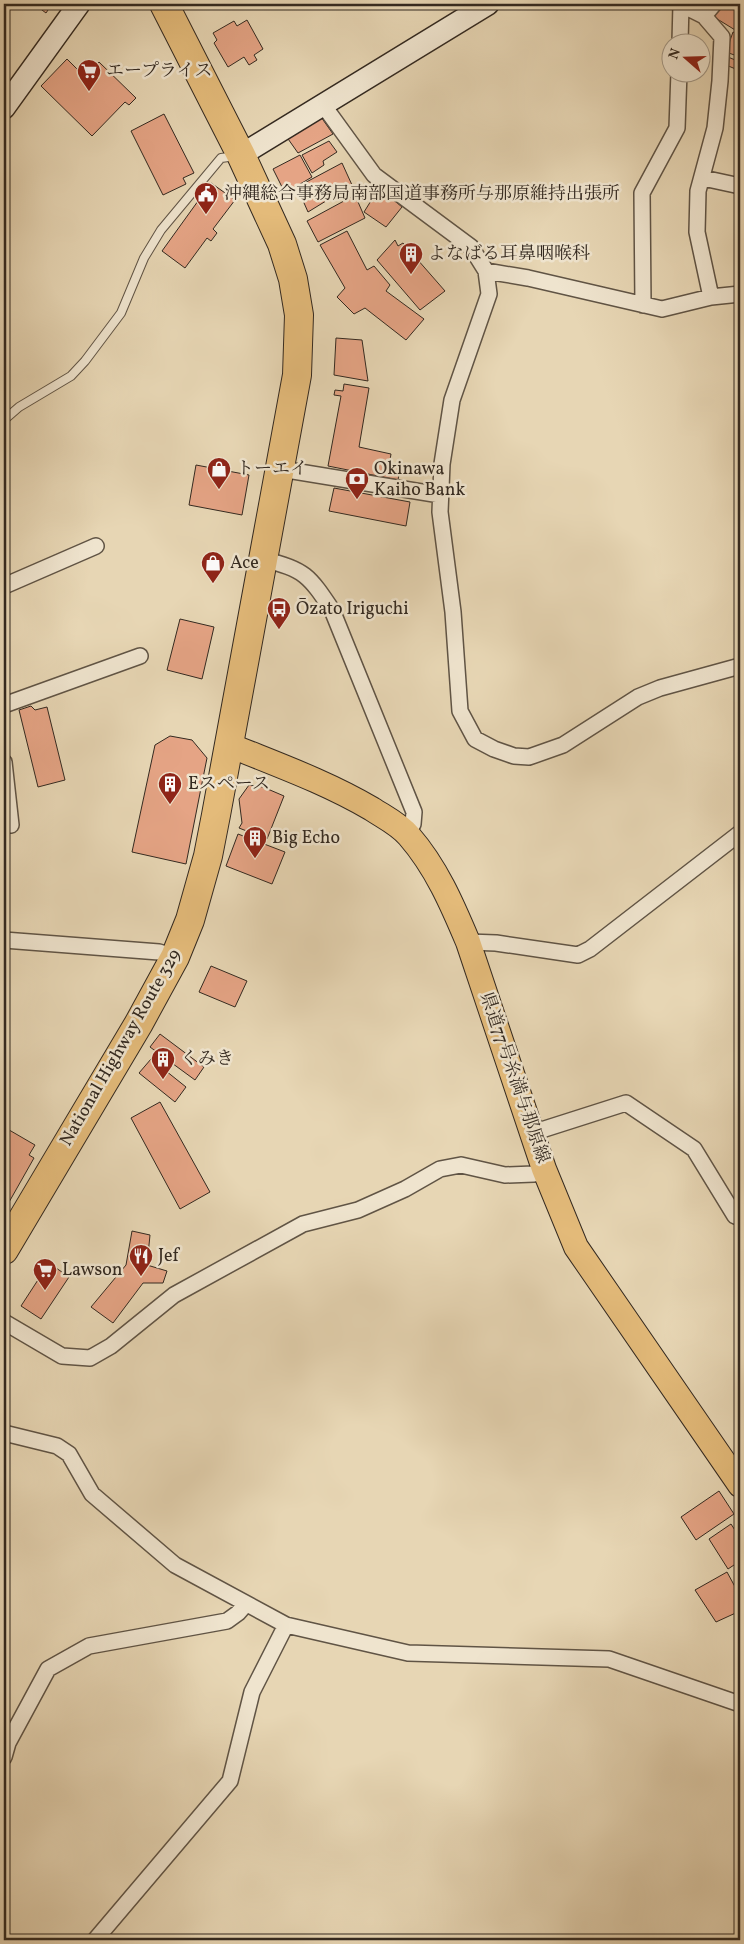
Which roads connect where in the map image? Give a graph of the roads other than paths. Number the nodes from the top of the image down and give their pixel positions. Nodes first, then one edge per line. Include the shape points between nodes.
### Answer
1 (79, 4) edge
2 (164, 4) edge
3 (488, 4) edge
4 (681, 4) edge
5 (709, 10) edge
6 (680, 32) edge
7 (679, 82) edge
8 (324, 106) junction
9 (4, 108) edge
10 (241, 155) junction
11 (703, 178) junction
12 (740, 186) edge
13 (486, 271) junction
14 (740, 294) edge
15 (711, 297) junction
16 (643, 306) junction
17 (4, 420) edge
18 (281, 469) junction
19 (440, 495) junction
20 (96, 546) dead end
21 (264, 560) junction
22 (4, 586) edge
23 (140, 656) dead end
24 (740, 666) edge
25 (4, 703) edge
26 (229, 745) junction
27 (4, 762) edge
28 (4, 825) edge
29 (740, 833) edge
30 (408, 834) junction
31 (4, 940) edge
32 (468, 942) junction
33 (175, 957) junction
34 (532, 1133) junction
35 (544, 1169) junction
36 (735, 1216) dead end
37 (4, 1250) edge
38 (4, 1322) edge
39 (4, 1433) edge
40 (740, 1485) edge
41 (245, 1605) junction
42 (286, 1625) junction
43 (740, 1704) edge
44 (4, 1757) edge
45 (95, 1940) edge

1 - 9 street
2 - 10 highway, National Highway Route 329
3 - 8 street
4 - 5 street
4 - 6 street
5 - 11 street via 722,37 715,128
7 - 16 street via 677,128 642,193
8 - 10 street
8 - 13 street via 374,175 471,247
10 - 17 lane via 221,158 161,230 144,258 121,312 71,376 18,407
10 - 18 highway, National Highway Route 329 via 282,244 293,279 299,315 297,375
11 - 12 street
11 - 15 street via 698,191 697,232
13 - 16 street
13 - 19 street via 489,294 452,400
14 - 15 street
15 - 16 street via 662,310
18 - 19 street
18 - 21 highway, National Highway Route 329
19 - 24 street via 440,530 453,612 460,711 475,738 494,749 514,756 542,753 563,745 638,697
20 - 22 street
21 - 26 highway, National Highway Route 329
21 - 30 street via 288,564 299,570 332,610 414,812
23 - 25 street
26 - 30 main road, 県道77号糸満与那原線 via 310,776 381,815
26 - 33 highway, National Highway Route 329 via 208,856 190,920
27 - 28 street via 11,825
29 - 32 street via 578,955
30 - 32 main road, 県道77号糸満与那原線 via 436,871
31 - 33 street via 159,952
32 - 34 main road, 県道77号糸満与那原線
33 - 37 highway, National Highway Route 329
34 - 35 main road, 県道77号糸満与那原線
34 - 36 street via 626,1103 694,1149
35 - 38 street via 534,1174 505,1175 462,1165 440,1170 358,1210 303,1224 174,1295 111,1346 90,1358 62,1356
35 - 40 main road, 県道77号糸満与那原線 via 576,1247
39 - 41 street via 57,1446 69,1454 92,1494 175,1565
41 - 42 street
41 - 44 street via 227,1621 89,1646 48,1669 8,1743
42 - 43 street via 408,1653 609,1659
42 - 45 street via 252,1692 230,1781

